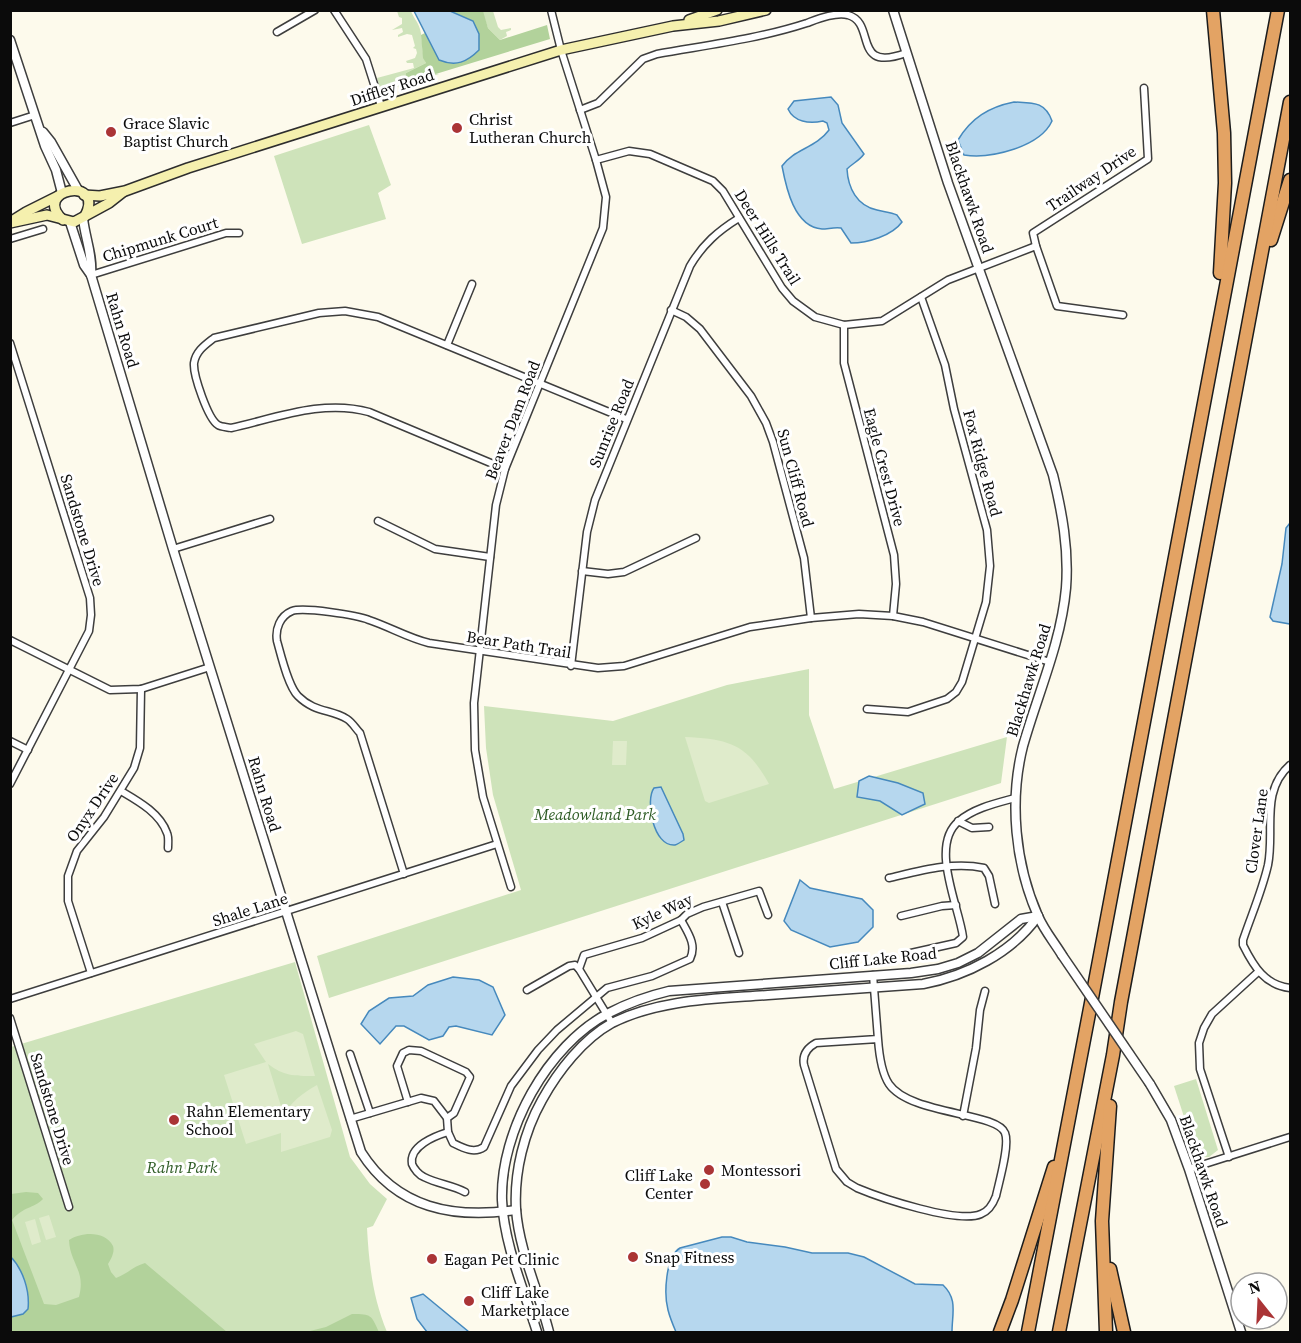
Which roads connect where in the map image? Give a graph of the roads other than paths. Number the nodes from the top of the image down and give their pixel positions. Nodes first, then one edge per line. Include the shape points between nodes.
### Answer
1 (315, 10) edge
2 (334, 10) edge
3 (551, 10) edge
4 (717, 10) edge
5 (766, 10) edge
6 (893, 10) edge
7 (1213, 10) edge
8 (1278, 10) edge
9 (673, 26) junction
10 (277, 32) dead end
11 (10, 40) edge
12 (561, 50) junction
13 (906, 53) junction
14 (1144, 88) dead end
15 (1290, 102) edge
16 (381, 106) junction
17 (580, 110) junction
18 (35, 115) junction
19 (10, 123) edge
20 (41, 130) junction
21 (596, 160) junction
22 (1290, 180) edge
23 (125, 191) junction
24 (81, 192) junction
25 (60, 194) junction
26 (84, 217) junction
27 (739, 218) junction
28 (66, 221) junction
29 (10, 223) edge
30 (43, 229) dead end
31 (239, 233) dead end
32 (10, 239) edge
33 (1036, 246) junction
34 (978, 268) junction
35 (91, 275) junction
36 (472, 284) dead end
37 (1255, 290) junction
38 (921, 297) junction
39 (671, 310) junction
40 (1123, 315) dead end
41 (1218, 319) junction
42 (844, 325) junction
43 (10, 343) edge
44 (447, 345) junction
45 (540, 384) junction
46 (626, 419) junction
47 (506, 469) junction
48 (270, 519) dead end
49 (378, 521) dead end
50 (696, 538) dead end
51 (173, 549) junction
52 (489, 557) junction
53 (582, 571) junction
54 (893, 616) junction
55 (811, 618) junction
56 (976, 639) junction
57 (10, 640) edge
58 (479, 651) junction
59 (1050, 662) junction
60 (571, 666) junction
61 (210, 667) junction
62 (69, 671) junction
63 (141, 689) junction
64 (867, 709) dead end
65 (10, 741) edge
66 (28, 750) junction
67 (1290, 765) edge
68 (10, 784) edge
69 (121, 791) junction
70 (1015, 798) junction
71 (958, 821) junction
72 (989, 827) dead end
73 (497, 844) junction
74 (168, 848) dead end
75 (946, 867) junction
76 (405, 874) junction
77 (888, 878) dead end
78 (511, 887) dead end
79 (722, 902) junction
80 (995, 904) dead end
81 (956, 905) junction
82 (286, 912) junction
83 (768, 915) dead end
84 (901, 916) dead end
85 (1038, 916) junction
86 (681, 920) junction
87 (738, 953) dead end
88 (911, 953) dead end
89 (579, 969) junction
90 (1257, 972) junction
91 (91, 973) junction
92 (873, 975) junction
93 (874, 987) junction
94 (1290, 988) edge
95 (527, 990) dead end
96 (985, 991) dead end
97 (597, 997) junction
98 (10, 999) edge
99 (607, 1014) junction
100 (10, 1018) edge
101 (612, 1023) junction
102 (878, 1039) junction
103 (350, 1054) dead end
104 (1113, 1055) junction
105 (408, 1102) junction
106 (1072, 1109) junction
107 (370, 1113) junction
108 (963, 1116) junction
109 (447, 1118) junction
110 (350, 1119) junction
111 (448, 1132) junction
112 (1290, 1137) edge
113 (1228, 1157) junction
114 (1189, 1169) junction
115 (465, 1192) dead end
116 (69, 1207) dead end
117 (516, 1209) junction
118 (503, 1212) junction
119 (1102, 1221) junction
120 (537, 1332) edge
121 (549, 1332) edge
122 (1000, 1332) edge
123 (1028, 1332) edge
124 (1059, 1332) edge
125 (1106, 1332) edge
126 (1124, 1332) edge
127 (1241, 1332) edge

1 - 10 street
2 - 16 street via 366,59
3 - 12 street, Beaver Dam Road
4 - 9 main road, Diffley Road
5 - 9 main road, Diffley Road
6 - 13 street, Blackhawk Road
7 - 41 highway via 1225,183
8 - 41 highway
9 - 12 main road, Diffley Road
11 - 18 street
12 - 16 main road, Diffley Road
12 - 17 street, Beaver Dam Road
13 - 17 street via 878,58 870,50 859,22 847,15 826,16 765,34 657,54 644,59 607,97
13 - 34 street, Blackhawk Road
14 - 33 street, Trailway Drive via 1148,159 1033,233
15 - 37 highway
16 - 23 main road, Diffley Road
17 - 21 street, Beaver Dam Road
18 - 19 street
18 - 20 street
20 - 24 street
20 - 25 street via 60,180
21 - 27 street, Deer Hills Trail via 629,151 650,154 713,181
21 - 45 street, Beaver Dam Road via 606,197 603,228
22 - 37 highway
23 - 24 main road, Diffley Road via 100,196
23 - 26 main road, Diffley Road
24 - 25 main road via 66,190
24 - 26 main road via 88,205
25 - 28 main road via 56,211
25 - 29 main road
26 - 28 main road
26 - 35 street, Rahn Road
27 - 39 street, Sunrise Road via 716,232 699,249
27 - 42 street, Deer Hills Trail via 793,301 815,317
28 - 29 main road via 47,215
28 - 35 street, Rahn Road
30 - 32 street
31 - 35 street, Chipmunk Court via 226,232
33 - 34 street
33 - 40 street via 1057,306
34 - 38 street, Deer Hills Trail
34 - 59 street, Blackhawk Road via 1053,475 1062,513 1066,587
35 - 51 street, Rahn Road
36 - 44 street
37 - 104 highway
38 - 42 street, Deer Hills Trail via 882,321
38 - 56 street, Fox Ridge Road via 945,365 987,530 990,566
39 - 46 street, Sunrise Road
39 - 55 street, Sun Cliff Road via 700,329 751,396 766,423 804,558
41 - 106 highway
42 - 54 street, Eagle Crest Drive via 844,363 894,555
43 - 62 street, Sandstone Drive via 90,598 89,631
44 - 45 street
44 - 47 street via 378,317 345,311 319,313 214,338 201,347 194,363 208,415 218,425 231,428 321,407 352,408
45 - 46 street
45 - 47 street, Beaver Dam Road
46 - 53 street, Sunrise Road via 595,500
47 - 52 street, Beaver Dam Road
48 - 51 street
49 - 52 street via 435,549
50 - 53 street via 624,572
51 - 61 street, Rahn Road
52 - 58 street, Beaver Dam Road
53 - 60 street, Sunrise Road
54 - 55 street, Bear Path Trail
54 - 56 street, Bear Path Trail
55 - 60 street, Bear Path Trail via 750,627 624,666
56 - 59 street, Bear Path Trail
56 - 64 street, Fox Ridge Road via 962,682 947,699 908,712
57 - 62 street
58 - 60 street, Bear Path Trail
58 - 73 street, Beaver Dam Road via 475,750
58 - 76 street, Bear Path Trail via 420,641 368,619 347,615 300,610 279,622 277,639 297,695 312,708 347,719 360,733
59 - 70 street, Blackhawk Road via 1023,748
61 - 63 street
61 - 82 street, Rahn Road
62 - 63 street via 110,690
62 - 66 street, Sandstone Drive
63 - 69 street, Onyx Drive via 140,748
65 - 66 street
66 - 68 street, Sandstone Drive
67 - 90 street, Clover Lane via 1275,785 1270,804 1268,866 1243,940
69 - 74 street via 154,814 167,833
69 - 91 street, Onyx Drive via 77,851 68,876 68,902
70 - 71 street
70 - 85 street, Blackhawk Road via 1020,857
71 - 72 street via 972,828
71 - 75 street via 945,849
73 - 76 street, Shale Lane
73 - 78 street, Beaver Dam Road
75 - 77 street
75 - 80 street via 984,868
75 - 81 street
76 - 82 street, Shale Lane
79 - 83 street, Kyle Way via 759,891
79 - 86 street, Kyle Way via 687,914
79 - 87 street
81 - 84 street
81 - 88 street via 963,937 960,941
82 - 91 street, Shale Lane
82 - 110 street, Rahn Road
85 - 92 street, Cliff Lake Road via 1021,919 958,963 911,973
85 - 93 street, Cliff Lake Road via 1029,929 967,973 923,984
85 - 114 street, Blackhawk Road, bridge via 1172,1120
86 - 89 street, Kyle Way via 642,938 588,952
86 - 97 street via 693,948 690,959 652,976 607,988
89 - 95 street via 569,966
89 - 97 street
90 - 94 street via 1268,981
90 - 113 street via 1212,1014 1199,1043 1200,1069
91 - 98 street, Shale Lane
92 - 93 street
92 - 99 street, Cliff Lake Road via 669,991
93 - 101 street, Cliff Lake Road via 666,1004
93 - 102 street
96 - 108 street
97 - 99 street
97 - 111 street via 538,1050 512,1086 484,1147 474,1151 459,1146
99 - 101 street
99 - 118 street, Cliff Lake Road via 562,1051 533,1091 519,1118 504,1168
100 - 116 street, Sandstone Drive
101 - 117 street, Cliff Lake Road via 579,1049 548,1089 533,1117 519,1167
102 - 108 street via 885,1076 897,1093
102 - 108 street via 816,1043 804,1057 831,1158 847,1182 944,1215 983,1214 996,1196 1006,1136 995,1123
103 - 107 street
104 - 119 highway
104 - 124 highway
105 - 107 street
105 - 109 street via 421,1098 434,1101
105 - 109 street via 397,1065 403,1053 414,1050 470,1077 454,1113
106 - 122 highway
106 - 123 highway
107 - 110 street
109 - 111 street
110 - 118 street, Rahn Road via 361,1152 396,1191 444,1210
111 - 115 street via 436,1135 413,1153 414,1168 423,1177
112 - 113 street
113 - 114 street
114 - 127 street, Blackhawk Road
117 - 118 street, Rahn Road
117 - 121 street, Cliff Lake Road
118 - 120 street, Cliff Lake Road
119 - 125 highway
119 - 126 highway

